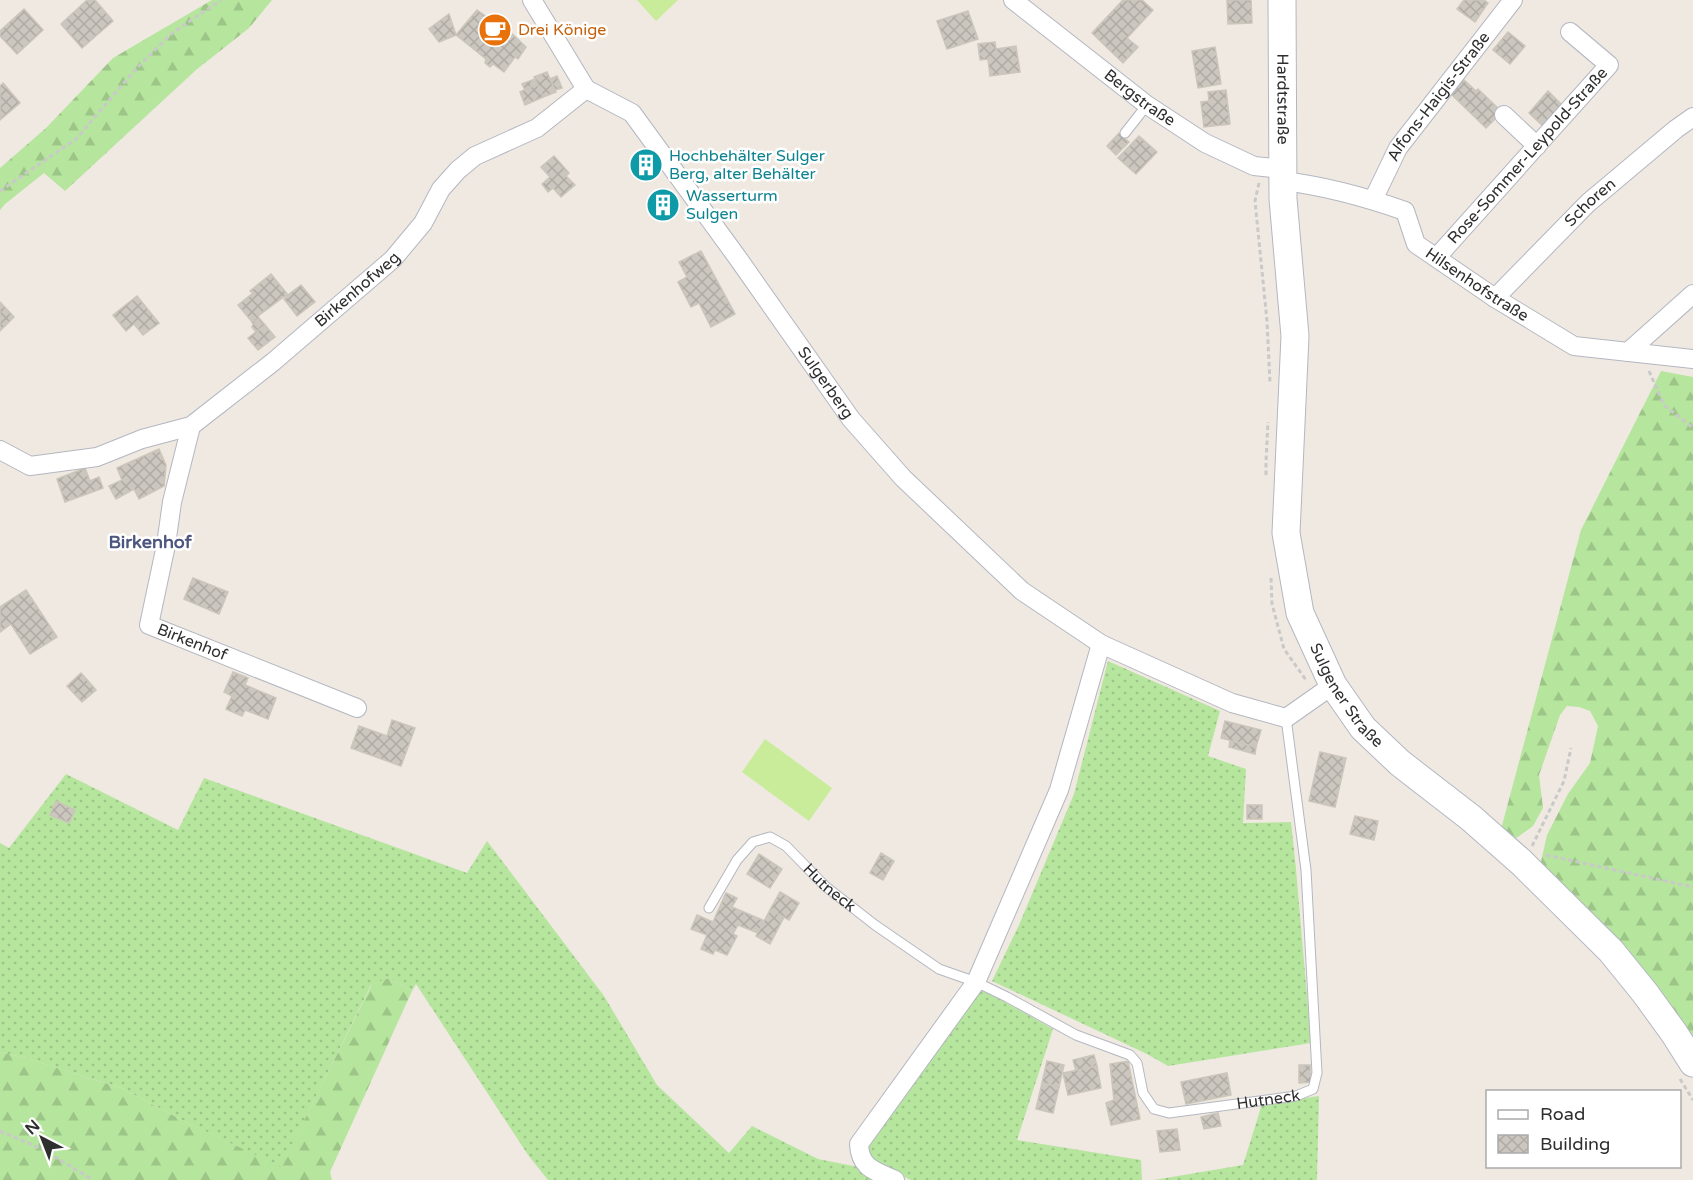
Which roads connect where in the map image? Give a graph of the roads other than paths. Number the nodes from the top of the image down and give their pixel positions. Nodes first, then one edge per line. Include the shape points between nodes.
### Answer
1 (532, 0) edge
2 (1013, 0) edge
3 (1282, 0) edge
4 (1513, 0) edge
5 (1570, 32) dead end
6 (586, 89) junction
7 (1147, 105) junction
8 (1504, 115) dead end
9 (1693, 117) edge
10 (1125, 133) dead end
11 (1537, 146) junction
12 (1283, 183) junction
13 (1373, 200) junction
14 (1437, 257) junction
15 (1693, 294) edge
16 (1495, 298) junction
17 (1634, 352) junction
18 (1693, 359) edge
19 (191, 426) junction
20 (0, 450) edge
21 (1101, 644) junction
22 (1333, 685) junction
23 (357, 708) dead end
24 (1286, 718) junction
25 (709, 908) dead end
26 (976, 982) junction
27 (1684, 1067) edge
28 (896, 1180) edge

1 - 6 street
2 - 7 street, Bergstraße
3 - 12 main road, Hardtstraße
4 - 13 street, Alfons-Haigis-Straße via 1398,148
5 - 11 street, Rose-Sommer-Leypold-Straße via 1609,65
6 - 19 street, Birkenhofweg via 537,128 475,156 458,170 393,260
6 - 21 street, Sulgerberg via 632,113 851,418 903,478 1022,591
7 - 10 lane
7 - 12 street, Bergstraße via 1205,143
8 - 11 street
9 - 16 street, Schoren via 1588,202
11 - 14 street, Rose-Sommer-Leypold-Straße
12 - 13 street, Hilsenhofstraße via 1318,185
12 - 22 main road, Sulgener Straße via 1295,336 1286,533 1300,613
13 - 14 street, Hilsenhofstraße via 1405,211 1416,244
14 - 16 street, Hilsenhofstraße
15 - 17 street
16 - 17 street, Hilsenhofstraße via 1574,346
17 - 18 street, Hilsenhofstraße
19 - 20 street, Birkenhofweg via 142,439 97,458 30,466
19 - 23 street, Birkenhof via 149,625
21 - 24 street via 1232,704
21 - 26 street via 1059,790
22 - 24 street
22 - 27 main road, Sulgener Straße via 1364,728 1400,763 1521,862 1611,951 1669,1025
24 - 26 lane, Hutneck via 1306,870 1317,1073 1313,1089 1296,1096 1169,1113 1154,1109 1143,1093 1137,1063 1130,1055 1076,1035
25 - 26 lane, Hutneck via 737,860 753,842 770,837 786,846 825,886 875,925 939,969
26 - 28 street via 859,1144 860,1156 867,1166

